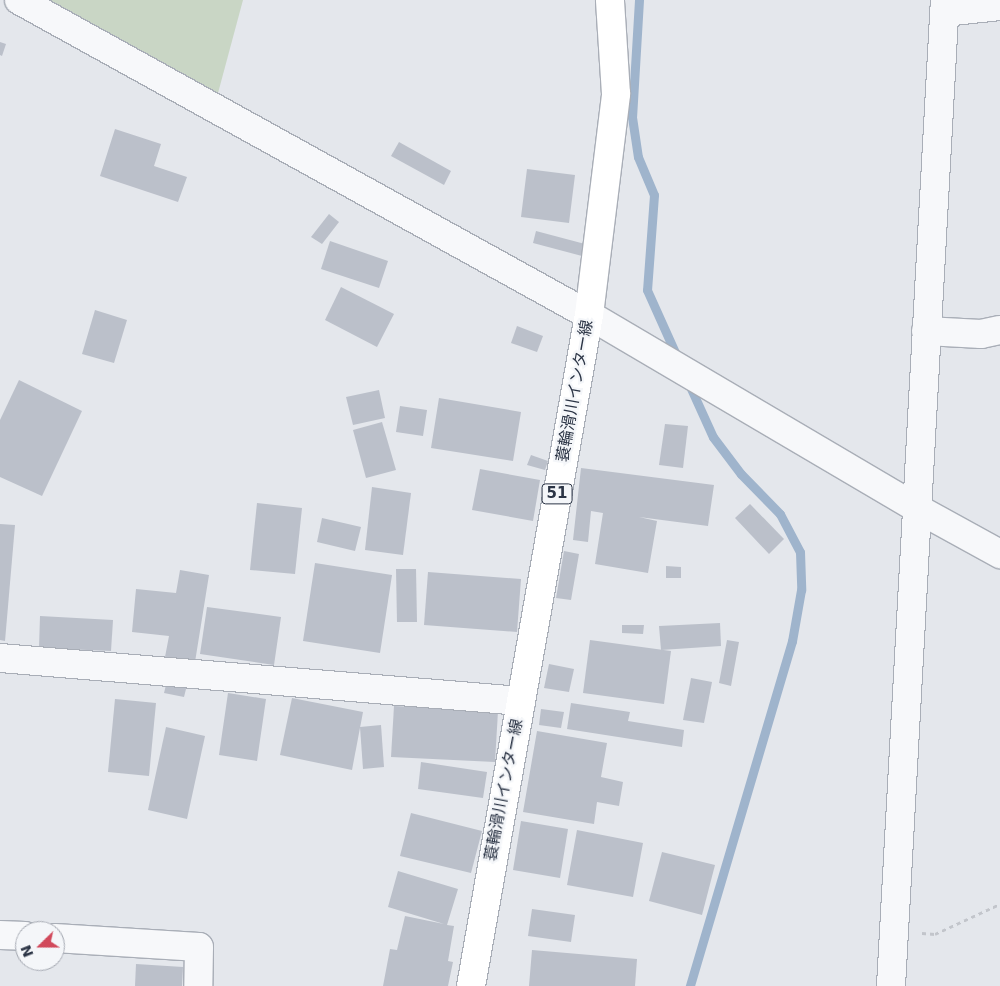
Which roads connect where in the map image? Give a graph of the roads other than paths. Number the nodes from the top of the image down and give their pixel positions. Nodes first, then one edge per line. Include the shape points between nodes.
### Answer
1 (19, 0) edge
2 (610, 0) edge
3 (944, 6) edge
4 (1000, 6) edge
5 (589, 315) junction
6 (1000, 330) edge
7 (926, 331) junction
8 (918, 509) junction
9 (1000, 554) edge
10 (0, 658) edge
11 (521, 701) junction
12 (0, 935) edge
13 (15, 936) edge
14 (65, 939) edge
15 (198, 986) edge
16 (471, 986) edge
17 (890, 986) edge

1 - 5 street
2 - 5 main road, 蓑輪滑川インター線 / 51 via 616,94
3 - 4 street
3 - 7 street
5 - 8 street
5 - 11 main road, 蓑輪滑川インター線 / 51
6 - 7 street via 981,334
7 - 8 street
8 - 9 street
8 - 17 street
10 - 11 street
11 - 16 main road, 蓑輪滑川インター線 / 51
12 - 13 street
14 - 15 street via 199,947

